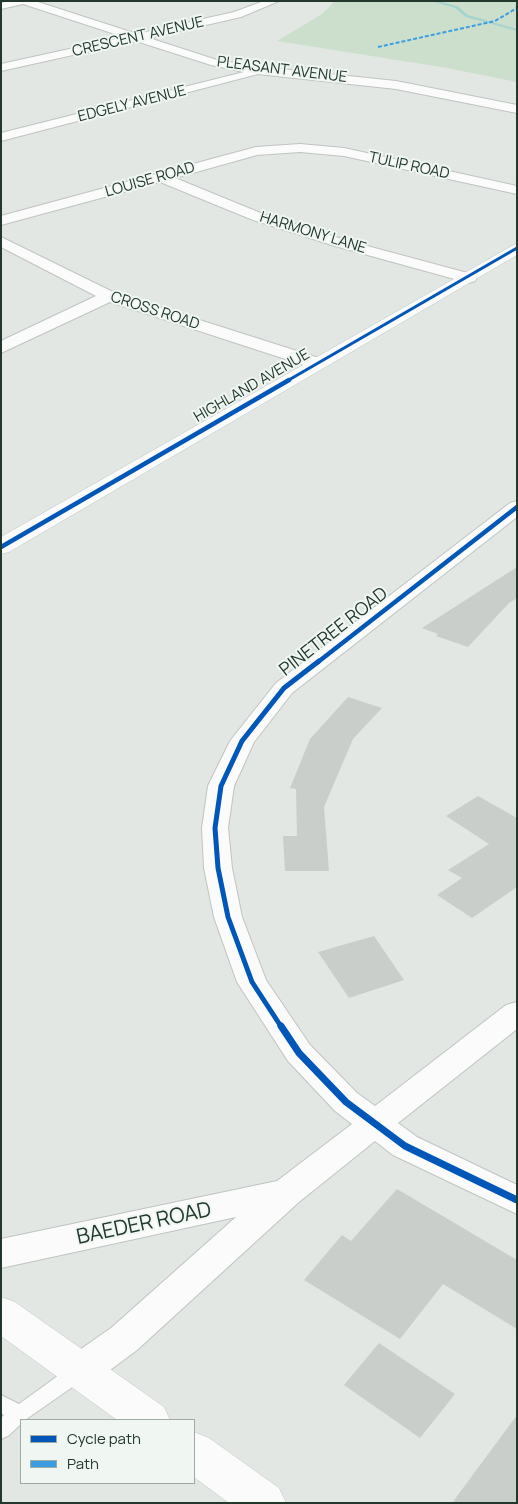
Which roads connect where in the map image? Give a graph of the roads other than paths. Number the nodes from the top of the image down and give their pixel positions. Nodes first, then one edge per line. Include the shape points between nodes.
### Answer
1 (24, 1) edge
2 (274, 1) edge
3 (1, 6) edge
4 (137, 38) junction
5 (1, 68) edge
6 (262, 71) junction
7 (517, 109) edge
8 (1, 137) edge
9 (300, 148) joint
10 (160, 177) junction
11 (517, 190) edge
12 (1, 222) edge
13 (1, 241) edge
14 (517, 248) edge
15 (469, 278) junction
16 (109, 296) junction
17 (1, 348) edge
18 (316, 363) junction
19 (517, 508) edge
20 (1, 547) edge
21 (517, 1013) edge
22 (374, 1124) junction
23 (287, 1192) junction
24 (517, 1200) edge
25 (1, 1254) edge
26 (1, 1314) edge
27 (81, 1370) junction
28 (1, 1402) edge
29 (19, 1414) junction
30 (148, 1419) edge
31 (1, 1430) edge
32 (195, 1453) edge
33 (264, 1503) edge

1 - 3 street
1 - 4 street, PLEASANT AVENUE
2 - 4 street, CRESCENT AVENUE via 237,15
4 - 5 street, CRESCENT AVENUE
4 - 6 street, PLEASANT AVENUE via 215,63
6 - 7 street, PLEASANT AVENUE via 396,85
6 - 8 street, EDGELY AVENUE
9 - 10 street, LOUISE ROAD via 256,151
9 - 11 street, TULIP ROAD via 344,152
10 - 12 street, LOUISE ROAD
10 - 15 street, HARMONY LANE via 258,217
13 - 16 street, CROSS ROAD
14 - 15 street, HIGHLAND AVENUE
15 - 18 street, HIGHLAND AVENUE
16 - 17 street
16 - 18 street, CROSS ROAD
18 - 20 street, HIGHLAND AVENUE
19 - 22 street, PINETREE ROAD via 284,688 242,741 221,786 216,828 218,868 228,917 252,982 299,1053 346,1102
21 - 22 street, BAEDER ROAD
22 - 23 street, BAEDER ROAD
22 - 24 street, PINETREE ROAD via 405,1146
23 - 25 street, BAEDER ROAD
23 - 27 street, BAEDER ROAD via 124,1339
26 - 27 street
27 - 29 lane
27 - 30 street
28 - 29 lane
29 - 31 lane
32 - 33 street

